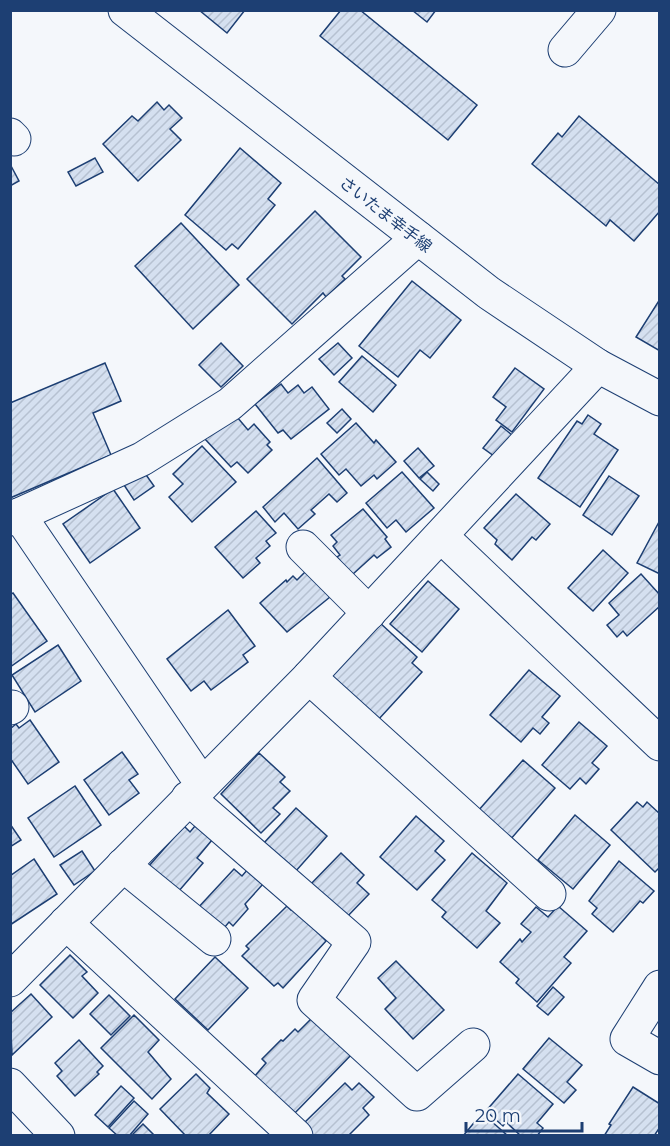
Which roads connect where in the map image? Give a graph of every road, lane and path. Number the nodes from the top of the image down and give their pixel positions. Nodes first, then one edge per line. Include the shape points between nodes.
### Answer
1 (125, 10) edge
2 (599, 10) edge
3 (565, 50) dead end
4 (418, 238) junction
5 (598, 366) junction
6 (660, 399) edge
7 (15, 517) edge
8 (441, 536) junction
9 (303, 547) dead end
10 (369, 613) junction
11 (309, 677) junction
12 (660, 744) edge
13 (195, 791) junction
14 (123, 865) junction
15 (549, 894) dead end
16 (66, 923) junction
17 (214, 939) dead end
18 (11, 977) edge
19 (660, 987) edge
20 (473, 1045) dead end
21 (660, 1058) edge
22 (10, 1085) edge
23 (58, 1136) edge
24 (296, 1136) edge

1 - 4 street, さいたま幸手線
2 - 3 street
4 - 5 street, さいたま幸手線 via 489,293
4 - 7 street via 230,404 142,459
5 - 6 street, さいたま幸手線
5 - 8 street
7 - 13 street
8 - 10 street
8 - 12 street
9 - 10 street
10 - 11 street
11 - 13 street
11 - 15 street
13 - 14 street
13 - 20 street via 354,942 314,1000 417,1094
14 - 16 street
14 - 17 street
16 - 18 street
16 - 24 street
19 - 21 street via 627,1038
22 - 23 street

